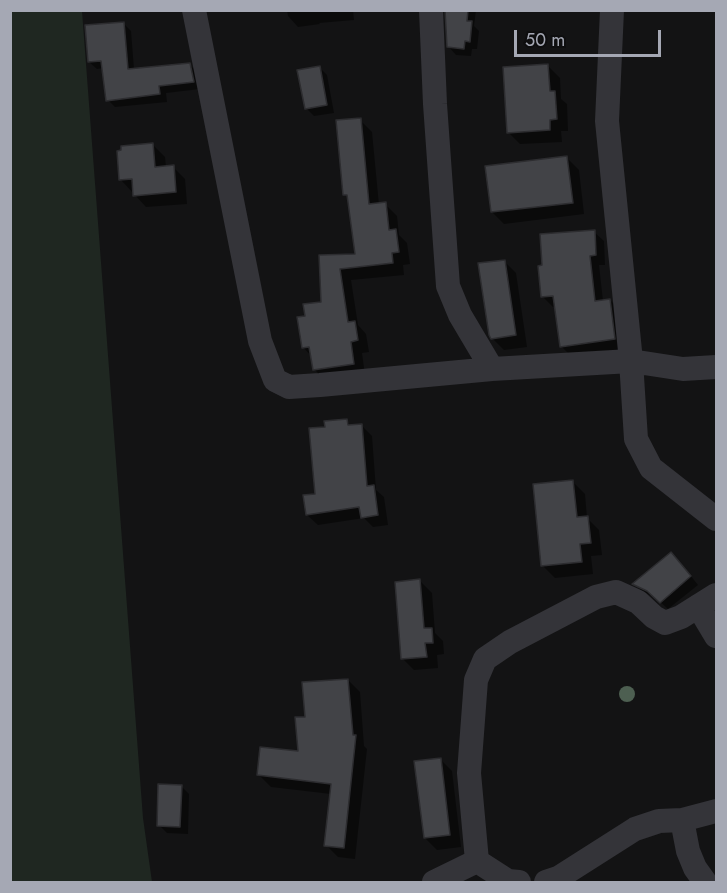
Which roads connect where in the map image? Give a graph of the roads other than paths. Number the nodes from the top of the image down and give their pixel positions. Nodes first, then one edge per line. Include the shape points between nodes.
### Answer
1 (194, 10) edge
2 (431, 10) edge
3 (612, 10) edge
4 (631, 362) junction
5 (717, 367) edge
6 (492, 369) junction
7 (717, 519) edge
8 (707, 601) edge
9 (717, 636) edge
10 (717, 811) edge
11 (682, 820) junction
12 (477, 861) junction
13 (434, 882) edge
14 (519, 882) edge
15 (546, 882) edge
16 (705, 882) edge

1 - 6 street via 260,341 275,380 289,387 320,386
2 - 6 street via 448,286
3 - 4 street via 608,121
4 - 5 street via 683,369
4 - 6 street
4 - 7 street via 636,439 651,468
8 - 9 street
8 - 12 street via 665,623 638,602 616,592 596,597 485,659 476,680 469,773
10 - 11 street
11 - 15 street via 659,821 635,829
11 - 16 street via 688,851
12 - 13 street
12 - 14 street via 508,881

